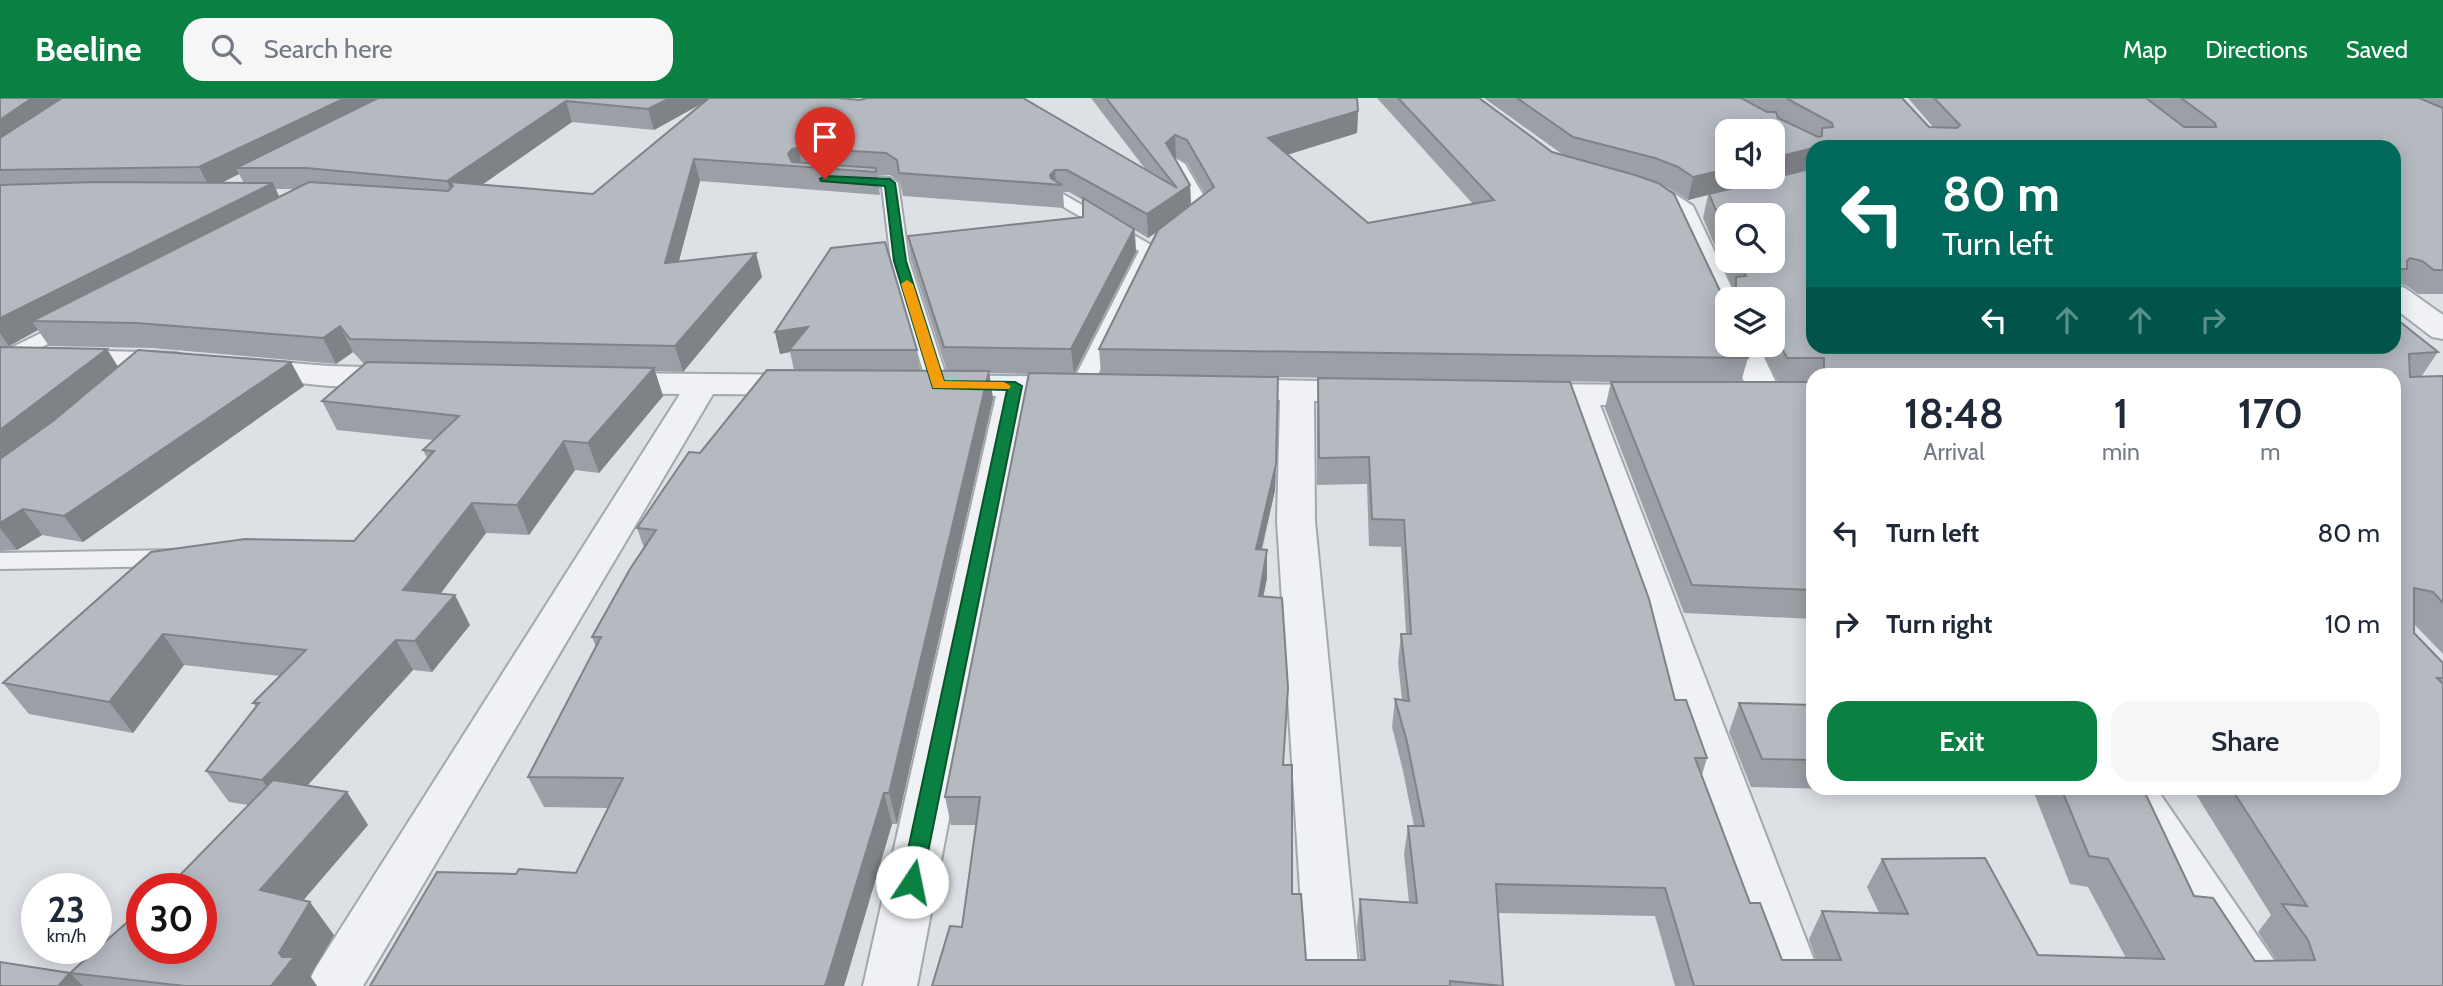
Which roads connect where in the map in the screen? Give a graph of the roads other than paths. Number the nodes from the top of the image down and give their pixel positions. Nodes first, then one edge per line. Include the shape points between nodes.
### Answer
1 (1177, 164) edge
2 (828, 179) edge
3 (1614, 183) edge
4 (1063, 199) dead end
5 (1709, 205) edge
6 (1683, 212) junction
7 (1159, 241) junction
8 (1716, 287) edge
9 (2401, 299) edge
10 (93, 313) edge
11 (2443, 330) edge
12 (1744, 357) edge
13 (3, 358) edge
14 (152, 361) junction
15 (440, 379) edge
16 (578, 382) edge
17 (702, 385) junction
18 (841, 385) edge
19 (924, 385) joint
20 (1015, 386) junction
21 (121, 387) edge
22 (1095, 387) joint
23 (1189, 389) edge
24 (1297, 391) junction
25 (1405, 392) edge
26 (1499, 394) edge
27 (1685, 395) edge
28 (1580, 396) junction
29 (1801, 396) edge
30 (195, 558) edge
31 (0, 561) edge
32 (2136, 795) edge
33 (334, 986) edge
34 (890, 986) edge
35 (1333, 986) edge
36 (1797, 986) edge
37 (2261, 986) edge

1 - 7 lane via 1203,210
2 - 19 lane via 890,183
3 - 6 street via 1663,198
4 - 7 lane
5 - 6 street
6 - 8 street
7 - 22 lane
9 - 11 street
10 - 13 lane
12 - 29 street via 1751,395
13 - 14 street
14 - 15 street via 329,376
14 - 21 lane
16 - 17 street
17 - 18 street
17 - 33 street
19 - 20 street
20 - 22 street
20 - 34 street
23 - 24 street
24 - 25 street
24 - 35 street via 1296,521
26 - 28 street
27 - 28 street
28 - 36 street
30 - 31 lane
32 - 37 street

